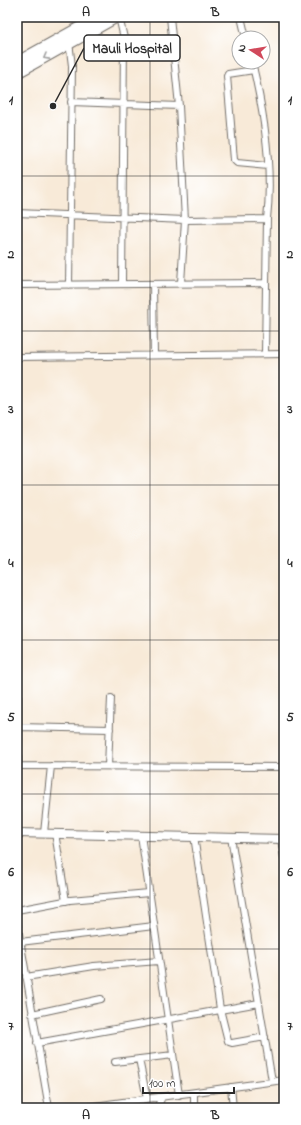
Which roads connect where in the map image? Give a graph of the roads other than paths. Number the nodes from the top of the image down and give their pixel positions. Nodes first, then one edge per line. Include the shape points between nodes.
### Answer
1 (98, 17) edge
2 (118, 17) edge
3 (170, 17) edge
4 (241, 17) edge
5 (244, 30) edge
6 (68, 38) junction
7 (17, 62) edge
8 (254, 70) joint
9 (17, 73) edge
10 (71, 102) junction
11 (123, 104) junction
12 (179, 106) junction
13 (268, 166) junction
14 (17, 213) edge
15 (70, 215) junction
16 (123, 217) junction
17 (267, 219) junction
18 (185, 220) junction
19 (180, 283) junction
20 (266, 283) junction
21 (122, 284) junction
22 (152, 284) junction
23 (17, 285) edge
24 (69, 285) junction
25 (266, 354) junction
26 (284, 354) edge
27 (154, 355) junction
28 (17, 357) edge
29 (18, 697) dead end
30 (111, 698) dead end
31 (18, 728) junction
32 (110, 729) junction
33 (18, 766) edge
34 (51, 766) junction
35 (108, 766) junction
36 (284, 767) edge
37 (17, 832) edge
38 (44, 833) junction
39 (55, 833) junction
40 (140, 835) junction
41 (194, 836) junction
42 (231, 837) junction
43 (282, 839) edge
44 (284, 858) edge
45 (149, 893) junction
46 (66, 901) junction
47 (17, 910) edge
48 (17, 922) edge
49 (154, 926) junction
50 (20, 942) junction
51 (20, 959) edge
52 (159, 961) junction
53 (26, 977) junction
54 (102, 999) dead end
55 (259, 1003) junction
56 (220, 1010) junction
57 (32, 1014) junction
58 (167, 1019) junction
59 (264, 1037) junction
60 (37, 1043) junction
61 (173, 1055) junction
62 (139, 1059) junction
63 (115, 1062) dead end
64 (284, 1080) edge
65 (272, 1081) junction
66 (231, 1087) junction
67 (194, 1092) junction
68 (179, 1095) junction
69 (162, 1097) junction
70 (147, 1099) junction
71 (49, 1108) edge
72 (79, 1108) edge
73 (156, 1108) edge
74 (194, 1108) edge
75 (233, 1108) edge

1 - 6 main road
2 - 6 main road
2 - 11 street via 124,38
3 - 12 street
4 - 5 street
6 - 7 main road
6 -> 9 main road
6 - 10 street via 72,66
8 - 13 street via 267,141
8 - 13 street via 227,76 234,160 237,163
10 - 11 street
10 - 15 street
11 - 12 street
11 - 16 street
12 - 18 street
13 - 17 street
14 - 15 street
15 - 16 street
15 - 24 street
16 - 18 street
16 - 21 street
17 - 18 street
17 - 20 street
18 - 19 street
19 - 20 street
19 - 22 street
20 - 25 street
21 - 22 street
21 - 24 street
22 - 27 street
23 - 24 street
25 - 26 street
25 - 27 street
27 - 28 street
29 - 31 street
30 - 32 street
31 - 32 street
31 - 33 street
32 - 35 street
33 - 34 street
34 - 35 street
34 - 38 street
35 - 36 street
37 - 38 street
38 - 39 street
39 - 40 street
39 - 46 street
40 - 41 street
40 - 45 street
41 - 42 street
41 - 56 street
42 - 43 street
42 - 55 street
43 - 44 street
45 - 46 street
45 - 49 street
46 - 47 street
48 - 50 street
49 - 50 street
49 - 52 street
50 - 51 street
51 - 53 street
52 - 53 street via 94,966
52 - 58 street
53 - 57 street
54 - 57 street
55 - 56 street
55 - 59 street
56 - 58 street
56 - 59 street via 229,1042
57 - 60 street
58 - 60 street
58 - 61 street
59 - 65 street
60 - 71 street
61 - 62 street
61 - 68 street
62 - 63 street
62 - 70 street
64 - 65 street
65 - 66 street
66 - 67 street
66 - 75 street
67 - 68 street
67 - 74 street
68 - 69 street
69 - 70 street
69 - 73 street
70 - 72 street

